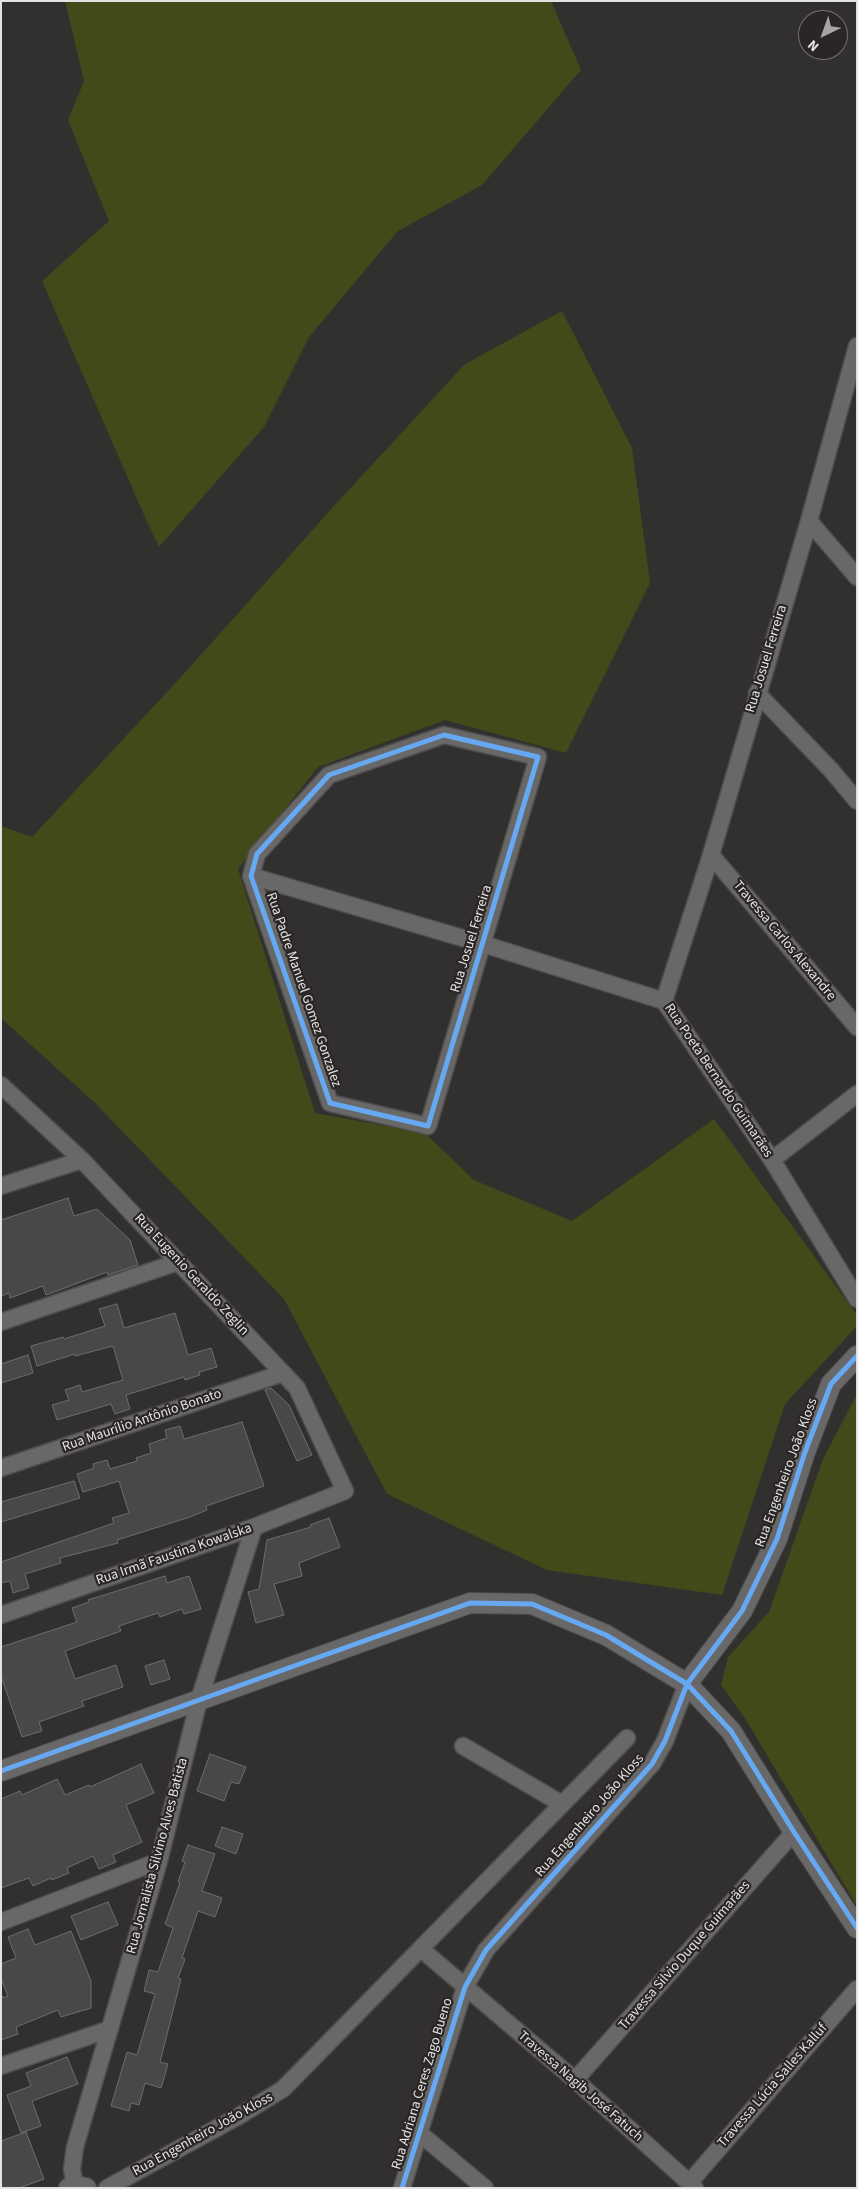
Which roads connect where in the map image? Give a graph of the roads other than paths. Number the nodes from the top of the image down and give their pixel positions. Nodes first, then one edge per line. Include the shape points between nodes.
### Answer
1 (857, 346) edge
2 (809, 521) junction
3 (857, 577) edge
4 (757, 693) junction
5 (857, 801) edge
6 (711, 855) junction
7 (251, 876) junction
8 (482, 944) junction
9 (664, 1001) junction
10 (857, 1027) edge
11 (1, 1085) edge
12 (857, 1094) edge
13 (428, 1126) joint
14 (82, 1160) junction
15 (772, 1160) junction
16 (1, 1186) edge
17 (178, 1262) junction
18 (857, 1298) edge
19 (1, 1322) edge
20 (857, 1356) edge
21 (283, 1374) junction
22 (1, 1468) edge
23 (345, 1491) joint
24 (254, 1527) junction
25 (1, 1615) edge
26 (687, 1684) junction
27 (199, 1700) junction
28 (626, 1738) dead end
29 (463, 1746) dead end
30 (1, 1771) edge
31 (562, 1804) junction
32 (794, 1832) junction
33 (159, 1861) junction
34 (1, 1922) edge
35 (857, 1928) edge
36 (421, 1949) junction
37 (465, 1987) junction
38 (857, 1989) edge
39 (110, 2029) junction
40 (1, 2066) edge
41 (575, 2080) junction
42 (418, 2132) junction
43 (692, 2185) edge
44 (77, 2187) edge
45 (107, 2188) edge
46 (402, 2188) edge
47 (485, 2188) edge

1 - 2 street, Rua Josuel Ferreira
2 - 3 street
2 - 4 street, Rua Josuel Ferreira
4 - 5 street
4 - 6 street, Rua Josuel Ferreira
6 - 9 street, Rua Josuel Ferreira
6 - 10 street, Travessa Carlos Alexandre
7 - 8 street, Rua Poeta Bernardo Guimarães
7 - 8 street, Rua Josuel Ferreira via 256,854 329,775 444,735 538,757
7 - 13 street, Rua Padre Manuel Gomez Gonzalez via 330,1103
8 - 9 street, Rua Poeta Bernardo Guimarães
8 - 13 street, Rua Josuel Ferreira
9 - 15 street, Rua Poeta Bernardo Guimarães
11 - 14 street, Rua Eugenio Geraldo Zeglin
12 - 15 street
14 - 16 street
14 - 17 street, Rua Eugenio Geraldo Zeglin
15 - 18 street, Rua Poeta Bernardo Guimarães
17 - 19 street
17 - 21 street, Rua Eugenio Geraldo Zeglin
20 - 26 street, Rua Engenheiro João Kloss via 831,1384 777,1539 742,1611
21 - 22 street, Rua Maurílio Antônio Bonato
21 - 23 street, Rua Eugenio Geraldo Zeglin via 297,1388
23 - 24 street, Rua Irmã Faustina Kowalska
24 - 25 street, Rua Irmã Faustina Kowalska
24 - 27 street, Rua Jornalista Silvino Alves Batista
26 - 27 street via 606,1635 532,1604 470,1603
26 - 32 street via 731,1732
26 - 37 street, Rua Engenheiro João Kloss via 665,1741 652,1764 486,1950
27 - 30 street
27 - 33 street, Rua Jornalista Silvino Alves Batista
28 - 31 street, Rua Engenheiro João Kloss
29 - 31 street
31 - 36 street, Rua Engenheiro João Kloss
32 - 35 street
32 - 41 street, Travessa Silvio Duque Guimarães
33 - 34 street
33 - 39 street, Rua Jornalista Silvino Alves Batista
36 - 37 street
36 - 45 street, Rua Engenheiro João Kloss via 284,2089
37 - 41 street, Travessa Nagib José Fatuch
37 - 42 street, Rua Adriana Ceres Zago Bueno
38 - 43 street, Travessa Lúcia Salles Kalluf
39 - 40 street
39 - 44 street, Rua Jornalista Silvino Alves Batista via 75,2147 72,2170
41 - 43 street, Travessa Nagib José Fatuch
42 - 46 street, Rua Adriana Ceres Zago Bueno
42 - 47 street

